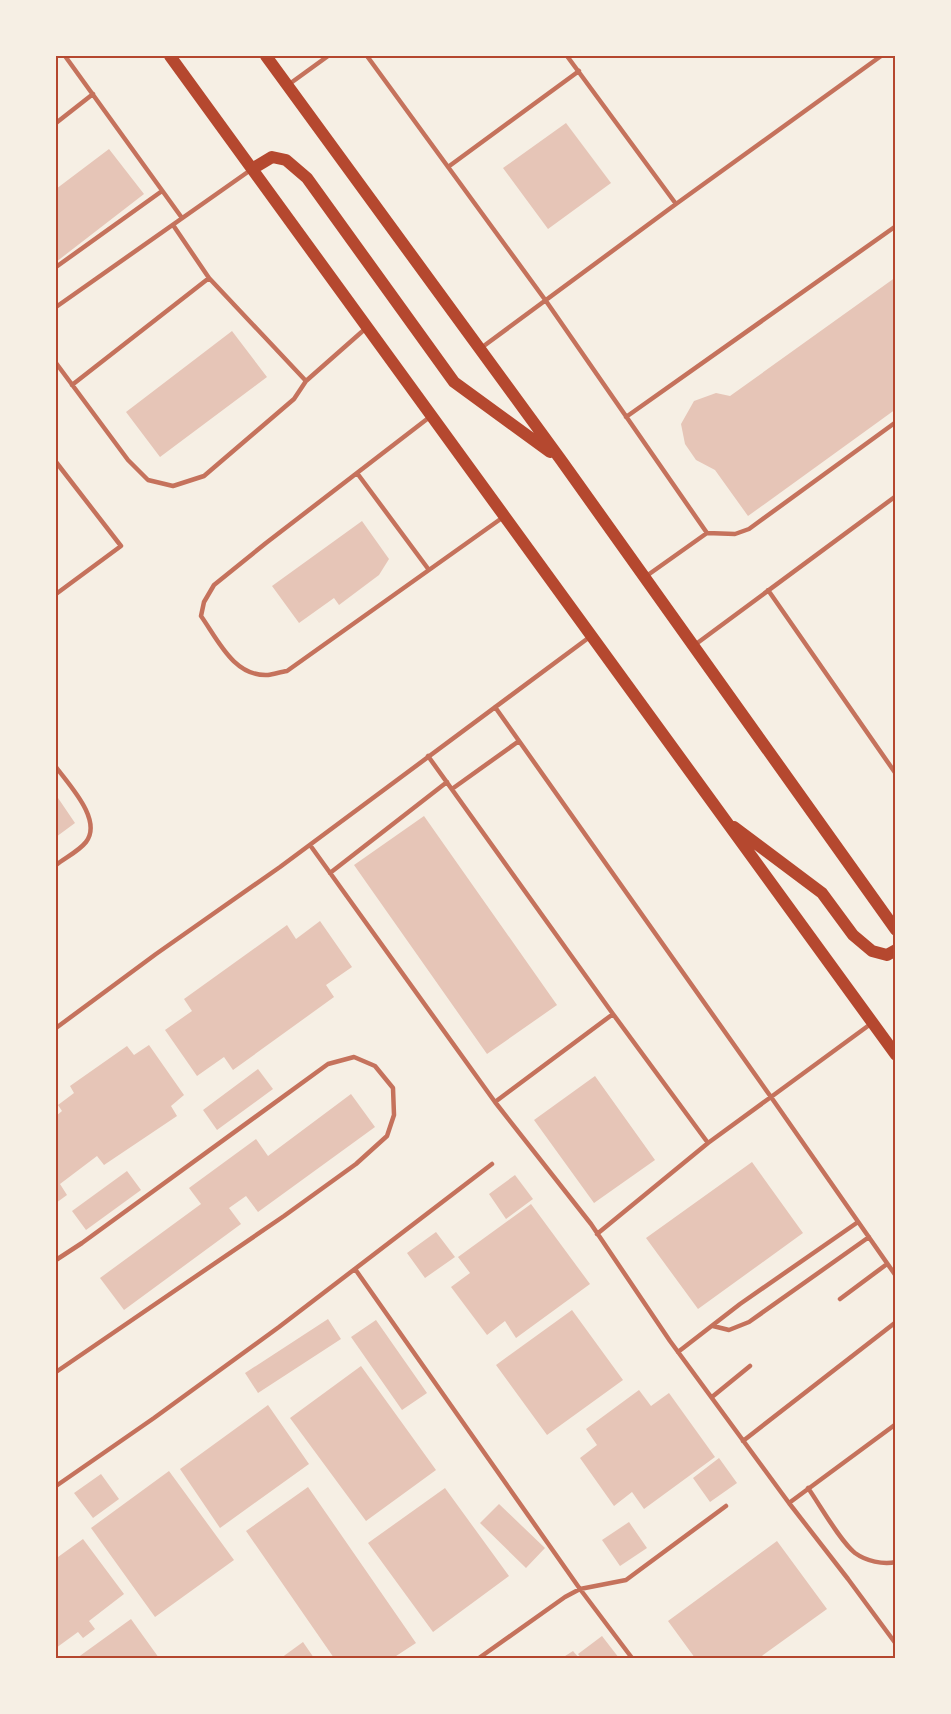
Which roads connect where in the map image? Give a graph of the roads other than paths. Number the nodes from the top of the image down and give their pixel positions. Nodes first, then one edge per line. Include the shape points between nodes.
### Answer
1 (65, 56) edge
2 (170, 56) edge
3 (266, 56) edge
4 (328, 56) edge
5 (367, 56) edge
6 (567, 56) edge
7 (880, 56) edge
8 (579, 71) junction
9 (288, 85) junction
10 (93, 94) junction
11 (56, 123) edge
12 (448, 167) junction
13 (252, 169) junction
14 (162, 191) junction
15 (676, 204) junction
16 (182, 218) junction
17 (172, 225) junction
18 (896, 226) edge
19 (56, 267) edge
20 (209, 278) junction
21 (546, 301) junction
22 (56, 307) edge
23 (367, 327) junction
24 (480, 349) junction
25 (56, 363) edge
26 (306, 381) junction
27 (72, 385) junction
28 (431, 416) junction
29 (626, 417) junction
30 (896, 422) edge
31 (561, 460) junction
32 (56, 462) edge
33 (357, 473) junction
34 (896, 496) edge
35 (504, 516) junction
36 (707, 533) junction
37 (429, 570) junction
38 (645, 578) junction
39 (768, 590) junction
40 (56, 594) edge
41 (591, 636) junction
42 (693, 646) junction
43 (495, 707) junction
44 (519, 741) junction
45 (428, 756) junction
46 (56, 767) edge
47 (896, 774) edge
48 (447, 782) junction
49 (452, 789) junction
50 (724, 819) junction
51 (310, 845) junction
52 (56, 865) edge
53 (330, 873) junction
54 (896, 930) edge
55 (896, 950) edge
56 (613, 1014) junction
57 (872, 1023) junction
58 (56, 1028) edge
59 (896, 1055) edge
60 (771, 1097) junction
61 (495, 1102) junction
62 (708, 1143) junction
63 (492, 1164) dead end
64 (858, 1222) junction
65 (597, 1234) junction
66 (869, 1237) junction
67 (56, 1260) edge
68 (887, 1264) junction
69 (355, 1269) junction
70 (896, 1276) edge
71 (840, 1299) dead end
72 (896, 1322) edge
73 (713, 1326) junction
74 (678, 1352) junction
75 (750, 1366) dead end
76 (56, 1372) edge
77 (712, 1397) junction
78 (896, 1424) edge
79 (743, 1441) junction
80 (56, 1486) edge
81 (808, 1488) junction
82 (789, 1503) junction
83 (726, 1506) dead end
84 (896, 1562) edge
85 (580, 1589) junction
86 (896, 1644) edge
87 (479, 1659) edge
88 (632, 1659) edge

1 - 10 lane
2 - 13 main road
3 - 9 main road
4 - 9 lane
5 - 12 lane
6 - 8 lane
7 - 15 lane
8 - 12 lane
8 - 15 lane
9 - 24 main road
10 - 11 lane
10 - 14 lane
12 - 21 lane
13 - 16 lane
13 - 23 main road
13 - 31 main road via 272,157 286,160 307,178 454,382
14 - 16 lane
14 - 19 lane
15 - 21 lane
16 - 17 lane
17 - 20 lane
17 - 22 lane
18 - 29 lane
20 - 26 lane
20 - 27 lane
21 - 24 lane
21 - 29 lane
23 - 26 lane
23 - 28 main road
24 - 31 main road
25 - 27 lane
26 - 27 lane via 294,399 204,476 173,486 148,480 128,460
28 - 33 lane
28 - 35 main road
29 - 36 lane
30 - 36 lane via 749,529 735,534
31 - 38 main road
32 - 40 lane via 121,546
33 - 37 lane
33 - 37 lane via 214,585 201,616 235,664 267,675 287,671
34 - 39 lane
35 - 37 lane
35 - 41 main road
36 - 38 lane
38 - 42 main road
39 - 42 lane
39 - 47 lane
41 - 43 lane
41 - 50 main road
42 - 54 main road
43 - 44 lane
43 - 45 lane
44 - 49 lane
44 - 60 lane
45 - 48 lane
45 - 51 lane
46 - 52 lane via 89,814 92,831 86,843
48 - 49 lane
48 - 53 lane
49 - 56 lane
50 - 55 main road via 822,893 853,935 872,951 887,955
50 - 57 main road
51 - 53 lane
51 - 58 lane
53 - 61 lane
56 - 61 lane
56 - 62 lane
57 - 59 main road
57 - 60 lane
60 - 62 lane
60 - 64 lane
61 - 65 lane
62 - 65 lane
63 - 69 lane
64 - 66 lane
64 - 73 lane
65 - 74 lane
66 - 68 lane
66 - 73 lane via 749,1322 729,1330
67 - 76 lane via 328,1064 354,1057 375,1066 393,1088 394,1115 387,1136 356,1164
68 - 70 lane
68 - 71 lane
69 - 80 lane
69 - 85 lane
72 - 79 lane
73 - 74 lane
74 - 77 lane
75 - 77 lane
77 - 79 lane
78 - 81 lane
79 - 82 lane
81 - 82 lane
81 - 84 lane via 855,1553 871,1561
82 - 86 lane
83 - 85 lane via 626,1580
85 - 87 lane
85 - 88 lane

